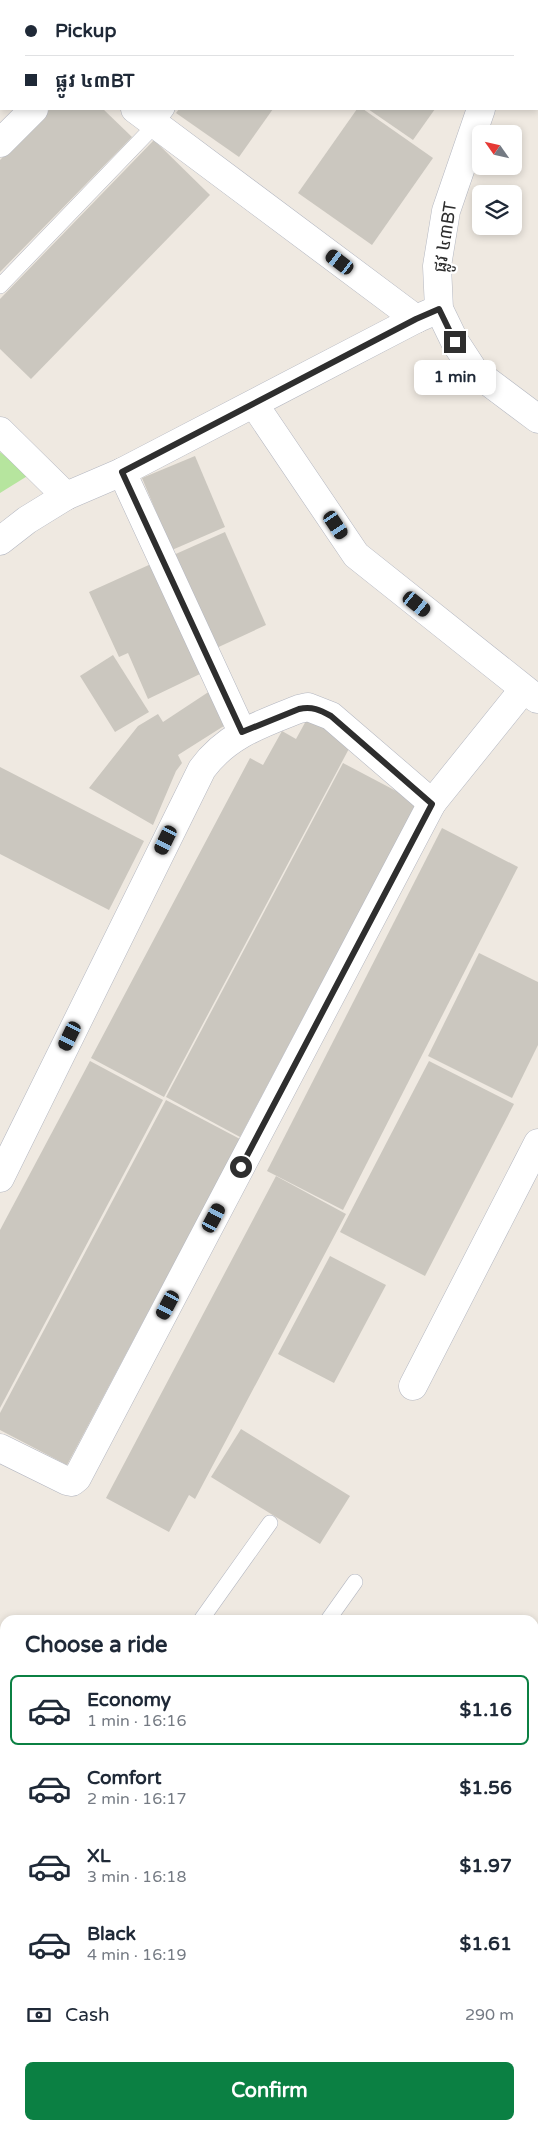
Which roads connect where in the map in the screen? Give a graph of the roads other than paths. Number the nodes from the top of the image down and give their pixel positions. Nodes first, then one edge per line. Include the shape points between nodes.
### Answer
1 (33, 110) edge
2 (481, 110) edge
3 (153, 114) edge
4 (0, 143) edge
5 (0, 286) edge
6 (428, 314) junction
7 (254, 404) junction
8 (538, 419) edge
9 (0, 430) edge
10 (122, 472) junction
11 (66, 496) junction
12 (0, 541) edge
13 (531, 694) edge
14 (242, 732) junction
15 (432, 804) junction
16 (538, 1143) edge
17 (0, 1178) edge
18 (413, 1386) dead end
19 (0, 1448) edge
20 (270, 1523) dead end
21 (354, 1582) dead end
22 (205, 1615) edge
23 (331, 1615) edge

1 - 4 street
2 - 6 street, ផ្លូវ ៤៣BT via 446,211
3 - 5 lane
3 - 6 street
6 - 7 street
6 - 8 street, ផ្លូវ ៤៣BT via 455,342 474,371
7 - 10 street
7 - 13 street via 356,555
9 - 11 street
10 - 11 street
10 - 14 street
11 - 12 street
13 - 15 street
14 - 15 street via 299,709 319,710 331,716
14 - 17 street via 209,759 202,769
15 - 19 street via 77,1478 67,1481
16 - 18 street
20 - 22 lane
21 - 23 lane

